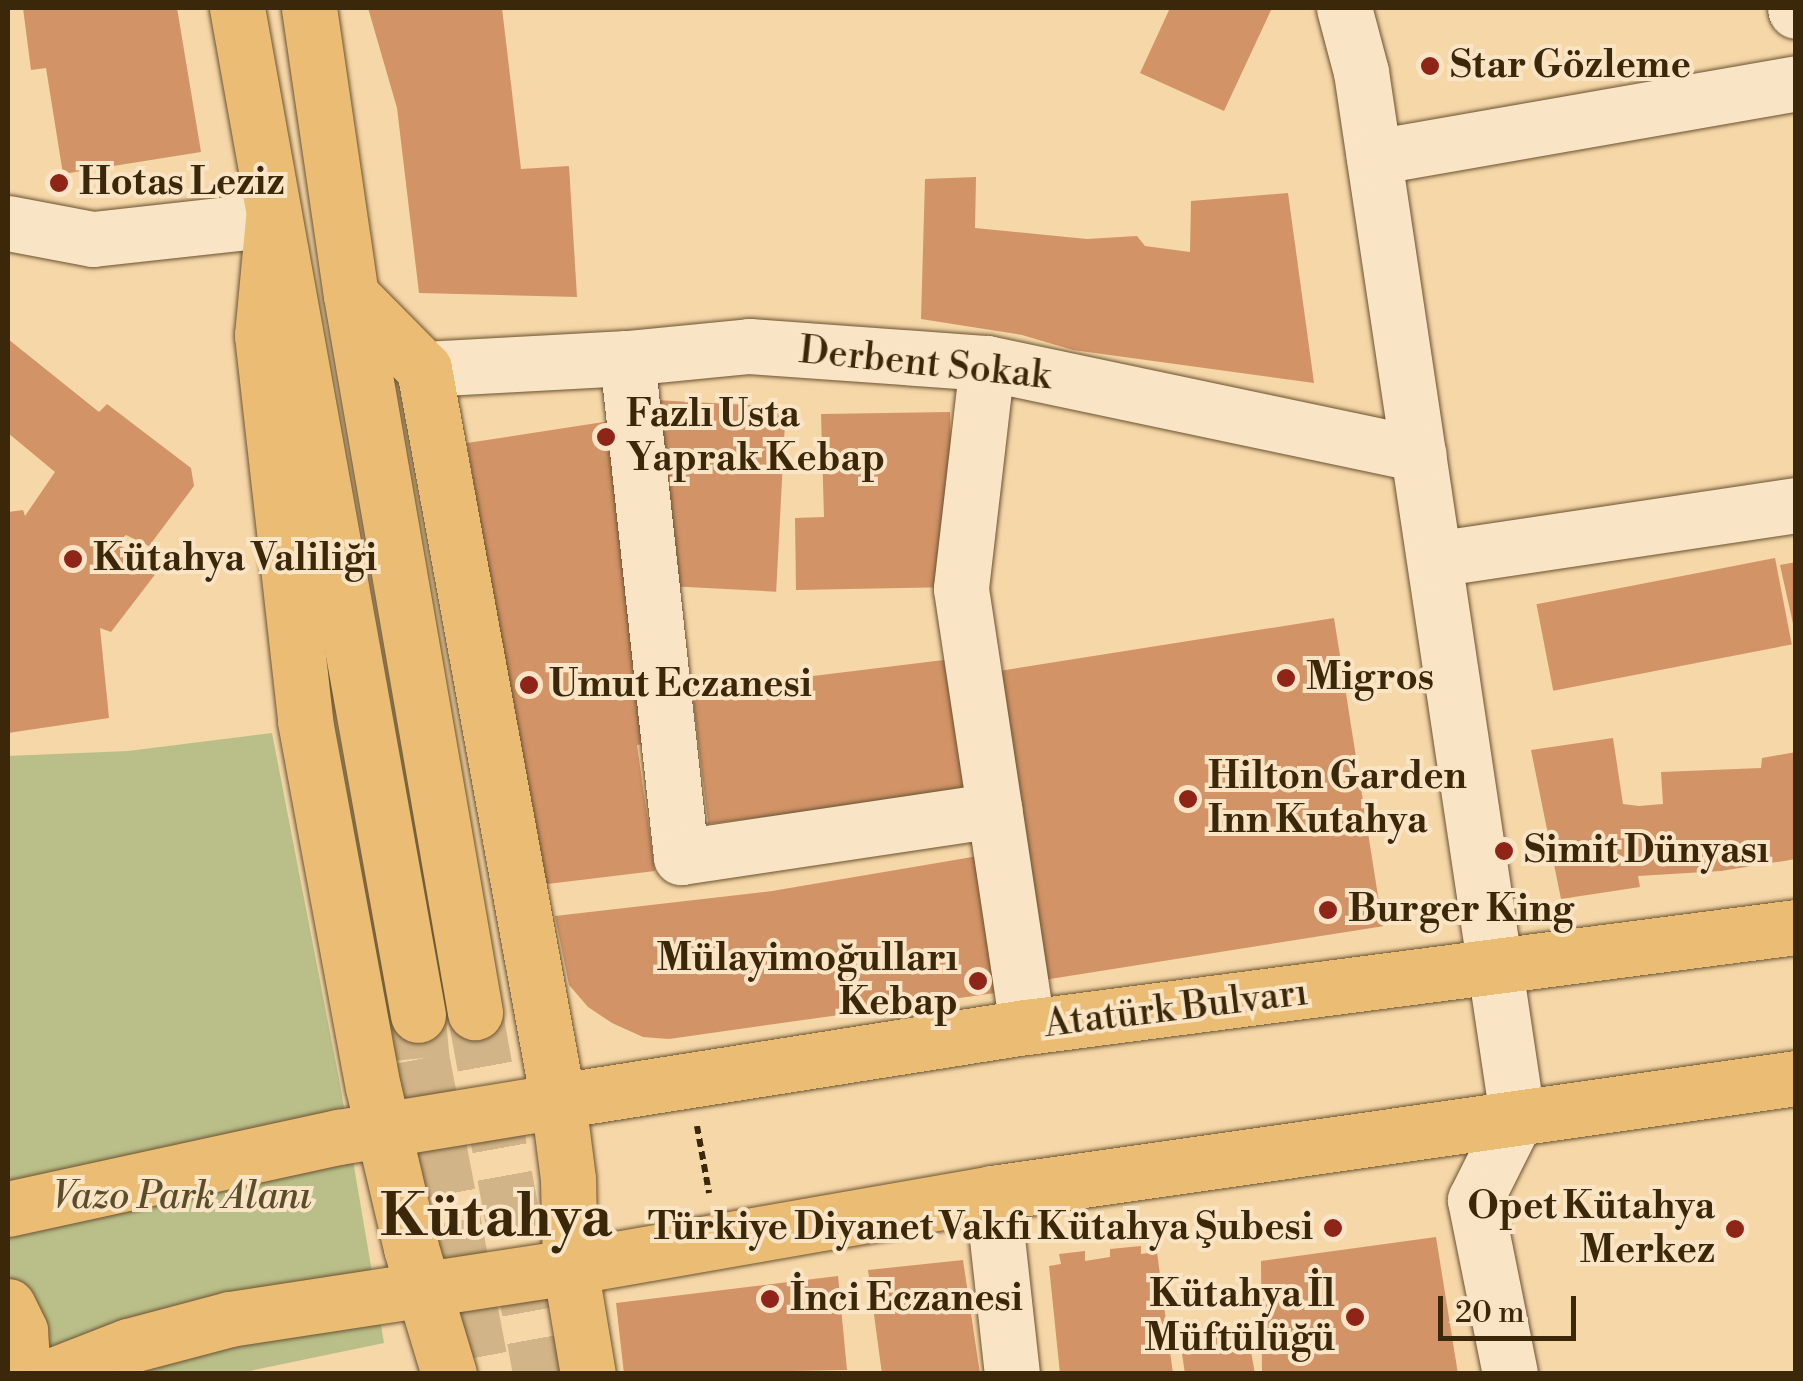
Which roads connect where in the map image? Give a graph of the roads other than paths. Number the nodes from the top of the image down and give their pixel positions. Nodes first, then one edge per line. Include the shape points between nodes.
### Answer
1 (238, 8) edge
2 (309, 8) edge
3 (1344, 8) edge
4 (1796, 83) edge
5 (1374, 157) junction
6 (9, 212) edge
7 (273, 219) junction
8 (351, 296) junction
9 (627, 358) junction
10 (987, 363) junction
11 (424, 369) junction
12 (1420, 454) junction
13 (1796, 505) edge
14 (1435, 559) junction
15 (994, 810) junction
16 (1796, 927) edge
17 (1498, 968) junction
18 (475, 1012) tunnel mouth
19 (418, 1015) tunnel mouth
20 (1027, 1027) junction
21 (1796, 1078) edge
22 (558, 1101) junction
23 (1517, 1116) junction
24 (383, 1130) junction
25 (992, 1193) junction
26 (8, 1210) edge
27 (570, 1268) junction
28 (427, 1290) junction
29 (8, 1306) edge
30 (23, 1374) edge
31 (56, 1374) edge
32 (449, 1374) edge
33 (588, 1374) edge
34 (1012, 1374) edge
35 (1510, 1374) edge

1 - 7 main road
2 - 8 main road
3 - 5 street
4 - 5 street
5 - 12 street
6 - 7 street via 93,239
7 - 19 main road
7 - 24 main road via 262,335 305,721
8 - 11 main road
8 - 18 main road
9 - 10 street, Derbent Sokak via 749,346
9 - 11 street, Derbent Sokak
9 - 15 street via 681,856
10 - 12 street, Derbent Sokak
10 - 15 street via 961,589
11 - 22 main road
12 - 14 street
13 - 14 street
14 - 17 street
15 - 20 street
16 - 17 main road, Atatürk Bulvarı
17 - 20 main road, Atatürk Bulvarı
17 - 23 street
20 - 22 main road, Atatürk Bulvarı
21 - 23 main road
22 - 24 main road, Atatürk Bulvarı
22 - 27 main road
23 - 25 main road
23 - 35 street via 1475,1200
24 - 26 main road, Atatürk Bulvarı
24 - 28 main road
25 - 27 main road
25 - 34 street
27 - 28 main road
27 - 33 main road
28 - 31 main road via 230,1319
28 - 32 main road
29 - 30 main road via 20,1331

